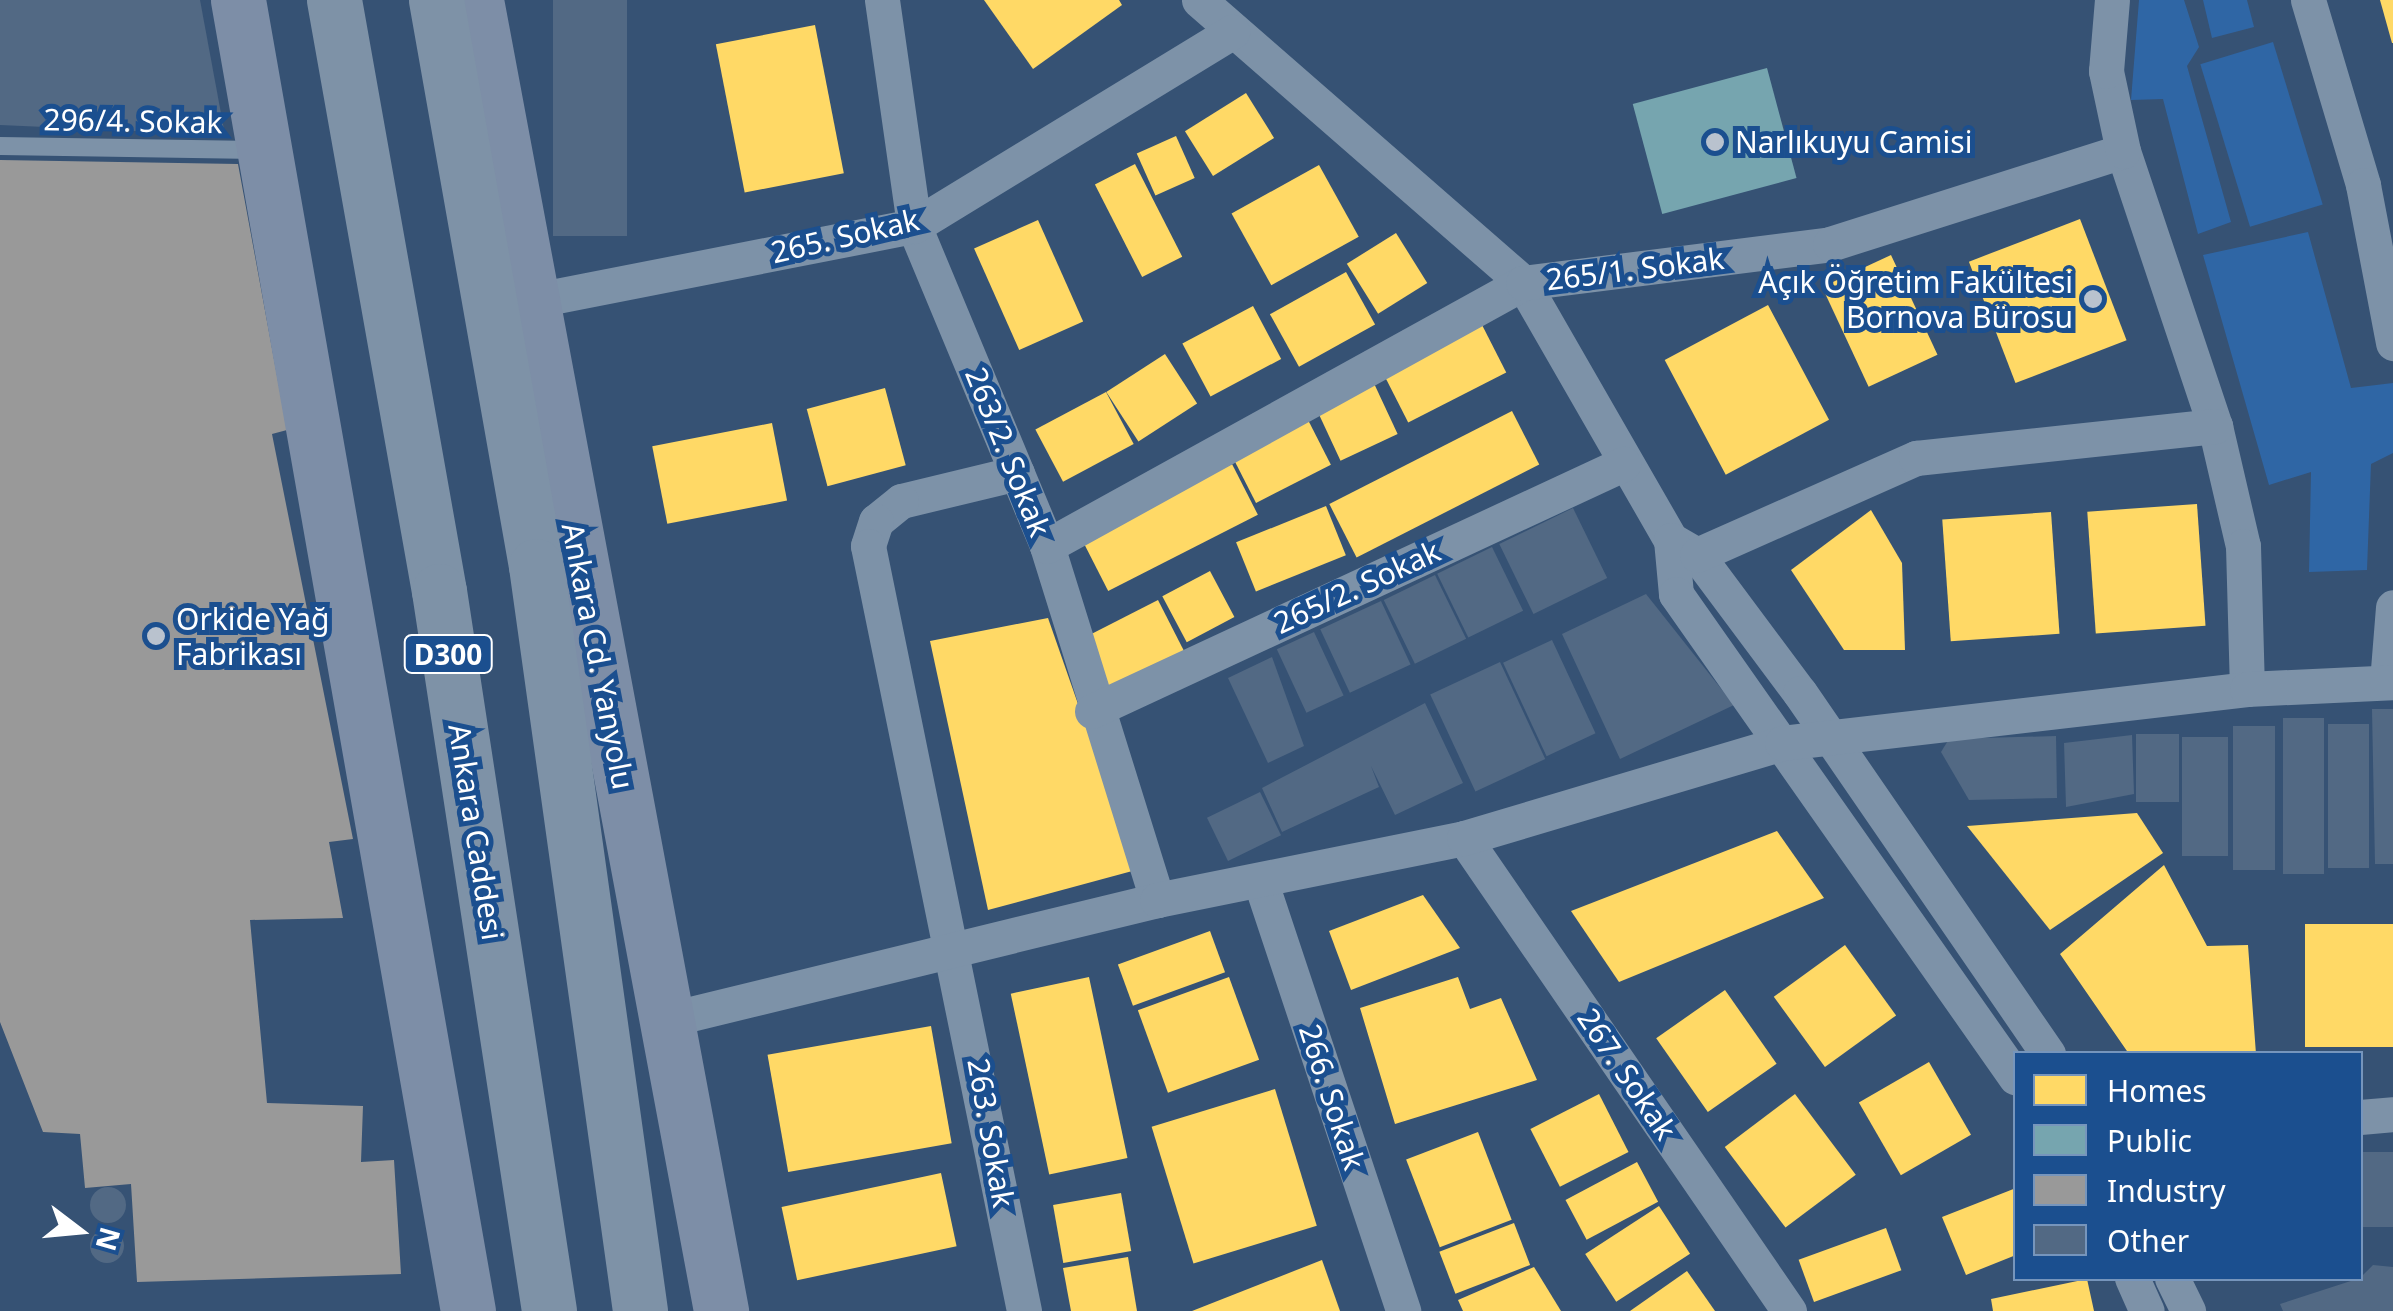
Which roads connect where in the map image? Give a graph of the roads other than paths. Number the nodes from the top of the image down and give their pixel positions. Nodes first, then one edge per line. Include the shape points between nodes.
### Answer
1 (238, 0) edge
2 (334, 0) edge
3 (436, 0) edge
4 (476, 0) edge
5 (882, 0) edge
6 (1199, 0) edge
7 (2112, 0) edge
8 (2308, 0) edge
9 (1232, 32) junction
10 (0, 146) edge
11 (265, 150) junction
12 (2123, 151) junction
13 (2378, 179) edge
14 (914, 226) junction
15 (1522, 283) junction
16 (531, 301) junction
17 (2393, 343) edge
18 (2215, 426) junction
19 (1623, 464) junction
20 (1017, 472) junction
21 (1047, 546) junction
22 (1684, 547) junction
23 (2393, 607) edge
24 (2390, 682) edge
25 (2248, 689) junction
26 (1092, 711) junction
27 (1830, 738) junction
28 (1782, 743) junction
29 (1464, 838) junction
30 (1262, 883) junction
31 (1158, 900) junction
32 (958, 955) junction
33 (666, 1020) junction
34 (2046, 1051) edge
35 (2013, 1074) edge
36 (2393, 1114) edge
37 (2363, 1117) edge
38 (2133, 1281) edge
39 (2173, 1281) edge
40 (468, 1311) edge
41 (548, 1311) edge
42 (640, 1311) edge
43 (721, 1311) edge
44 (1024, 1311) edge
45 (1403, 1311) edge
46 (1789, 1311) edge
47 (2148, 1311) edge
48 (2188, 1311) edge

1 - 11 main road
2 - 41 highway, Ankara Caddesi / D300 via 439,591
3 - 42 highway via 536,566
4 - 16 main road, Ankara Cd. Yanyolu
5 - 14 street, 263/2. Sokak
6 - 9 street
7 - 12 street via 2106,70
8 - 13 street
9 - 14 street, 265. Sokak
9 - 15 street
10 - 11 lane, 296/4. Sokak
11 - 40 main road
12 - 15 street, 265/1. Sokak via 1830,244
12 - 18 street
13 - 17 street
14 - 16 street, 265. Sokak
14 - 20 street, 263/2. Sokak
15 - 19 street
15 - 21 street, 265/1. Sokak
16 - 33 main road, Ankara Cd. Yanyolu
18 - 22 street via 1916,458
18 - 25 street via 2243,546
19 - 22 street
19 - 26 street, 265/2. Sokak
20 - 21 street, 263/2. Sokak
20 - 32 street, 263. Sokak via 900,501 876,521 868,546
21 - 26 street, 263/2. Sokak
22 - 27 street
22 - 28 street via 1676,594
23 - 24 street
24 - 25 street
25 - 27 street
26 - 31 street, 263/2. Sokak
27 - 28 street
27 - 34 street
28 - 29 street
28 - 35 street
29 - 30 street
29 - 46 street, 267. Sokak
30 - 31 street
30 - 45 street, 266. Sokak
31 - 32 street
32 - 33 street
32 - 44 street, 263. Sokak
33 - 43 main road, Ankara Cd. Yanyolu
36 - 37 street
38 - 47 street
39 - 48 street

